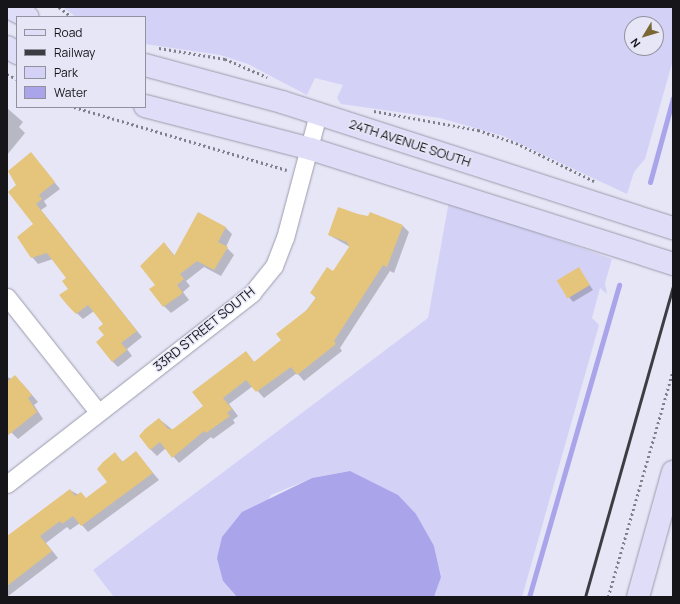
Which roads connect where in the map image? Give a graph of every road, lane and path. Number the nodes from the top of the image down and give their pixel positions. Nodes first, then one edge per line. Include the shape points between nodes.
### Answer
1 (8, 7) edge
2 (59, 7) edge
3 (26, 16) edge
4 (71, 16) edge
5 (7, 47) edge
6 (16, 52) edge
7 (149, 56) edge
8 (7, 74) edge
9 (16, 79) edge
10 (274, 82) dead end
11 (146, 106) edge
12 (77, 108) edge
13 (371, 110) dead end
14 (318, 114) junction
15 (311, 149) junction
16 (303, 175) junction
17 (596, 182) dead end
18 (673, 228) edge
19 (673, 264) edge
20 (7, 297) edge
21 (673, 371) edge
22 (98, 412) junction
23 (673, 472) edge
24 (7, 484) edge
25 (608, 597) edge
26 (638, 597) edge

1 - 3 main road
2 - 4 path
5 - 6 main road
7 - 10 path via 225,59
7 - 14 main road, 24TH AVENUE SOUTH
8 - 9 path
11 - 15 main road
12 - 16 path
13 - 17 path via 478,130 516,143
14 - 15 street, 33RD STREET SOUTH
14 - 18 main road, 24TH AVENUE SOUTH
15 - 16 street, 33RD STREET SOUTH
15 - 19 main road
16 - 22 street, 33RD STREET SOUTH via 274,266 252,293
20 - 22 street
21 - 25 path
22 - 24 street, 33RD STREET SOUTH
23 - 26 main road

